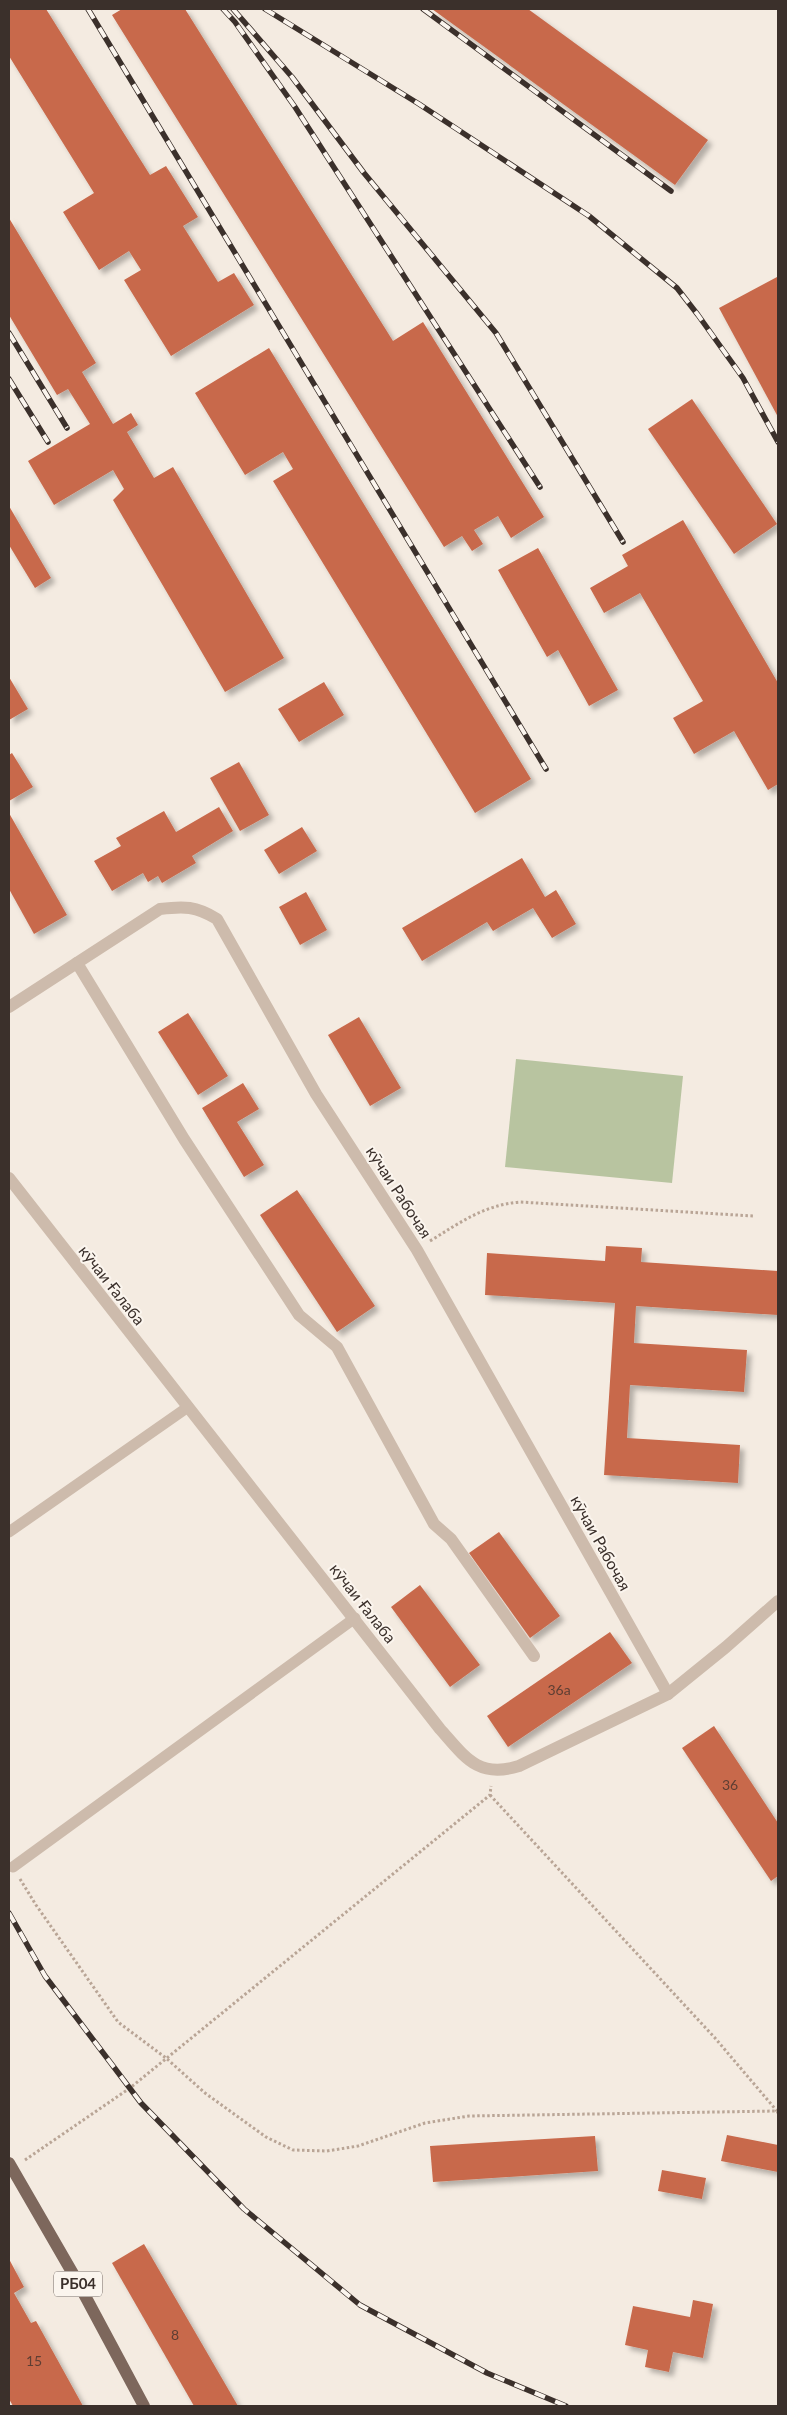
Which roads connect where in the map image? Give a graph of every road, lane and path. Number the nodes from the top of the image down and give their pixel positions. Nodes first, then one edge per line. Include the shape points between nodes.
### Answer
1 (77, 963) junction
2 (9, 1007) edge
3 (9, 1178) edge
4 (753, 1216) dead end
5 (440, 1235) dead end
6 (188, 1407) junction
7 (9, 1532) edge
8 (778, 1601) edge
9 (355, 1618) junction
10 (534, 1656) dead end
11 (668, 1694) junction
12 (492, 1771) junction
13 (490, 1795) junction
14 (13, 1867) joint
15 (166, 2058) junction
16 (778, 2112) edge
17 (10, 2166) edge
18 (144, 2406) edge

1 - 2 street, кӯчаи Рабочая
1 - 10 street via 184,1139 299,1315 337,1347 434,1524 451,1539
1 - 11 street, кӯчаи Рабочая via 160,909 201,909 217,919 316,1094 417,1250
3 - 6 street, кӯчаи Ғалаба
4 - 5 path via 520,1202 499,1204 480,1211
6 - 7 lane
6 - 9 street, кӯчаи Ғалаба
8 - 11 street
9 - 12 street, кӯчаи Ғалаба via 440,1729 467,1759
9 - 14 lane
11 - 12 street via 519,1766
12 - 13 path
13 - 15 path
13 - 16 path via 716,2038
14 - 15 path via 118,2022
15 - 16 path via 205,2093 266,2137 293,2150 327,2151 358,2146 425,2123 469,2116
15 - 17 path via 130,2088
17 - 18 main road, РБ04 via 76,2279

